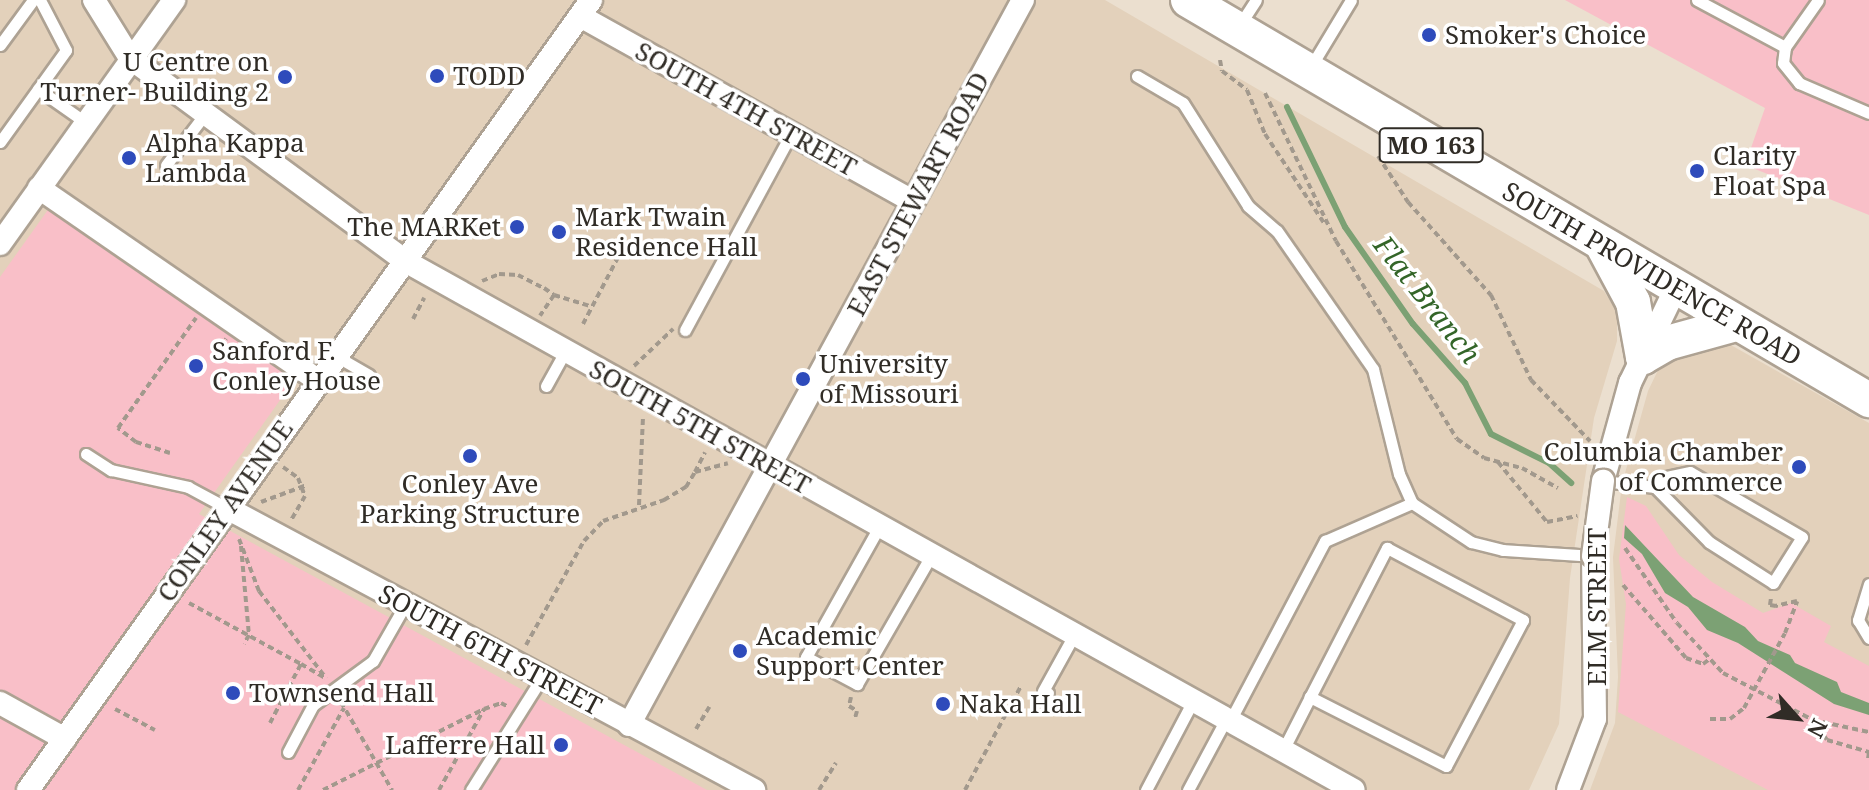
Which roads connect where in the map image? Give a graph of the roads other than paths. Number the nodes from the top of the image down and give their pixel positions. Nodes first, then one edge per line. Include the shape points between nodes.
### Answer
1 (33, 0) edge
2 (40, 0) edge
3 (94, 0) edge
4 (174, 0) edge
5 (1023, 0) edge
6 (1188, 0) edge
7 (1256, 0) edge
8 (1351, 0) edge
9 (1697, 0) edge
10 (1818, 0) edge
11 (585, 8) edge
12 (1237, 29) junction
13 (0, 45) edge
14 (1785, 47) junction
15 (130, 58) junction
16 (1308, 72) junction
17 (1137, 76) dead end
18 (38, 89) junction
19 (1869, 113) edge
20 (205, 114) junction
21 (85, 122) junction
22 (791, 134) junction
23 (0, 142) edge
24 (166, 165) dead end
25 (39, 188) junction
26 (912, 201) junction
27 (0, 244) edge
28 (1604, 248) junction
29 (405, 261) junction
30 (1675, 290) junction
31 (1736, 324) junction
32 (685, 330) road end
33 (565, 352) junction
34 (335, 356) junction
35 (1643, 357) junction
36 (369, 375) dead end
37 (317, 380) junction
38 (546, 386) dead end
39 (1869, 400) edge
40 (86, 454) dead end
41 (771, 467) junction
42 (1603, 481) junction
43 (1655, 487) junction
44 (1412, 503) junction
45 (227, 508) junction
46 (879, 527) junction
47 (931, 556) junction
48 (1593, 556) junction
49 (1869, 584) edge
50 (405, 605) junction
51 (1074, 635) junction
52 (1869, 638) edge
53 (541, 679) junction
54 (1048, 693) dead end
55 (1310, 697) junction
56 (1193, 701) junction
57 (0, 703) edge
58 (1228, 720) junction
59 (629, 725) junction
60 (65, 739) junction
61 (1283, 750) junction
62 (288, 752) dead end
63 (28, 790) edge
64 (471, 790) edge
65 (754, 790) edge
66 (1146, 790) edge
67 (1188, 790) edge
68 (1354, 790) edge
69 (1568, 790) edge

1 - 13 lane
2 - 18 lane via 66,50
3 - 15 street, SOUTH 5TH STREET
4 - 15 street
5 - 26 street, EAST STEWART ROAD
6 - 12 main road, SOUTH PROVIDENCE ROAD / MO 163
7 - 12 lane
8 - 16 lane
9 - 14 lane
10 - 14 lane
11 - 22 street, SOUTH 4TH STREET
11 - 29 street, CONLEY AVENUE
12 - 16 main road, SOUTH PROVIDENCE ROAD / MO 163
14 - 19 lane via 1783,63 1799,83
15 - 20 street, SOUTH 5TH STREET
15 - 21 street
16 - 28 main road, SOUTH PROVIDENCE ROAD / MO 163
17 - 44 lane via 1183,103 1248,206 1277,231 1373,369 1399,474
18 - 21 lane
18 - 23 lane
20 - 24 lane
20 - 29 street, SOUTH 5TH STREET
21 - 25 street
22 - 26 street, SOUTH 4TH STREET
22 - 32 lane
25 - 27 street
25 - 37 street
26 - 41 street, EAST STEWART ROAD
28 - 30 main road, SOUTH PROVIDENCE ROAD / MO 163
28 - 35 main road via 1633,302
29 - 33 street, SOUTH 5TH STREET
29 - 34 street, CONLEY AVENUE
30 - 31 main road, SOUTH PROVIDENCE ROAD / MO 163
30 - 35 street, ELM STREET
31 - 35 main road via 1667,343
31 - 39 main road, SOUTH PROVIDENCE ROAD / MO 163
33 - 38 lane
33 - 41 street, SOUTH 5TH STREET
34 - 36 lane
34 - 37 street, CONLEY AVENUE
35 - 42 street, ELM STREET via 1613,430
37 - 45 street, CONLEY AVENUE
40 - 45 lane via 111,470 188,487
41 - 46 street, SOUTH 5TH STREET
41 - 59 street, EAST STEWART ROAD
42 - 43 lane
42 - 48 street, ELM STREET, bridge
43 - 43 lane via 1709,542 1773,583 1802,537 1690,472 1661,478
44 - 48 lane via 1471,542 1503,550
44 - 58 lane via 1325,541
45 - 50 street, SOUTH 6TH STREET
45 - 60 street, CONLEY AVENUE
46 - 47 street, SOUTH 5TH STREET
46 - 47 lane via 806,657 855,683
47 - 51 street, SOUTH 5TH STREET
48 - 69 street, ELM STREET via 1599,677 1595,719
49 - 52 lane via 1858,620
50 - 53 street, SOUTH 6TH STREET
50 - 62 lane via 373,661 313,705
51 - 54 lane via 1043,691
51 - 56 street, SOUTH 5TH STREET
53 - 59 street, SOUTH 6TH STREET
53 - 64 lane
55 - 55 lane via 1387,548 1523,620 1446,766
55 - 61 lane
56 - 58 street, SOUTH 5TH STREET
56 - 66 lane
57 - 60 street
58 - 61 street, SOUTH 5TH STREET
58 - 67 lane
59 - 65 street, SOUTH 6TH STREET
60 - 63 street, CONLEY AVENUE
61 - 68 street, SOUTH 5TH STREET

